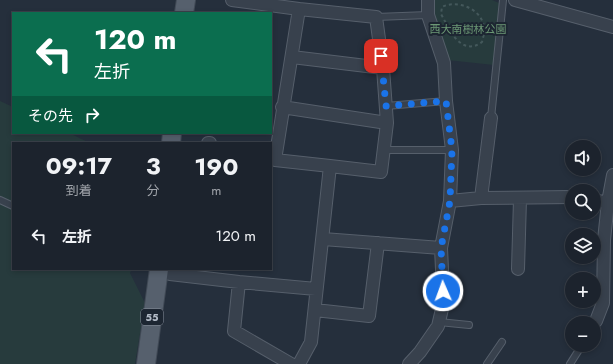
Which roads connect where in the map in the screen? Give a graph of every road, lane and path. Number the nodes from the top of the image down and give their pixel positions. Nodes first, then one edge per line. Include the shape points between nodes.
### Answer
1 (186, 0) edge
2 (232, 0) edge
3 (428, 0) edge
4 (503, 0) edge
5 (515, 0) edge
6 (460, 1) edge
7 (299, 9) junction
8 (184, 12) edge
9 (428, 14) junction
10 (376, 17) junction
11 (447, 25) junction
12 (613, 27) edge
13 (434, 29) junction
14 (292, 57) junction
15 (383, 68) junction
16 (446, 101) junction
17 (386, 106) junction
18 (282, 107) junction
19 (491, 118) joint
20 (387, 123) junction
21 (384, 150) junction
22 (452, 150) junction
23 (273, 160) edge
24 (330, 166) junction
25 (613, 175) edge
26 (565, 197) edge
27 (481, 198) junction
28 (520, 199) junction
29 (0, 200) edge
30 (450, 201) junction
31 (610, 203) edge
32 (12, 206) edge
33 (323, 239) junction
34 (378, 243) junction
35 (441, 248) junction
36 (518, 269) dead end
37 (156, 270) edge
38 (239, 282) junction
39 (316, 289) junction
40 (315, 310) junction
41 (598, 316) edge
42 (439, 322) junction
43 (469, 324) dead end
44 (502, 342) dead end
45 (578, 352) edge
46 (146, 364) edge
47 (291, 364) edge
48 (299, 364) edge
49 (409, 364) edge
50 (487, 364) edge
51 (570, 364) edge

1 - 8 main road
2 - 7 street
3 - 9 street
4 - 19 lane
5 - 12 street
6 - 11 path via 446,3 442,7 441,14
6 - 11 path via 477,13 483,21 482,42 477,46 465,46 457,40
7 - 10 street
7 - 14 street
9 - 10 lane
9 - 13 street
10 - 15 street
11 - 13 path
13 - 16 street via 444,63
14 - 15 street
14 - 18 street
15 - 17 street
16 - 17 lane
16 - 22 street
17 - 20 street
18 - 20 street
18 - 23 street
19 - 27 street
20 - 21 street
21 - 22 lane
21 - 24 street via 381,172
22 - 30 street
23 - 24 street
24 - 33 street
25 - 31 street
26 - 28 street
27 - 28 street
27 - 30 street
28 - 36 street
29 - 32 lane
30 - 35 street
31 - 41 street via 604,240 603,302
33 - 34 street
33 - 39 street
34 - 35 street
34 - 40 street via 369,316
35 - 42 street via 443,291
37 - 38 street
37 - 46 main road, 55
38 - 39 street
38 - 47 street via 234,331
39 - 40 street
40 - 48 street via 311,342
42 - 43 lane
42 - 49 street
44 - 50 lane
45 - 51 lane

